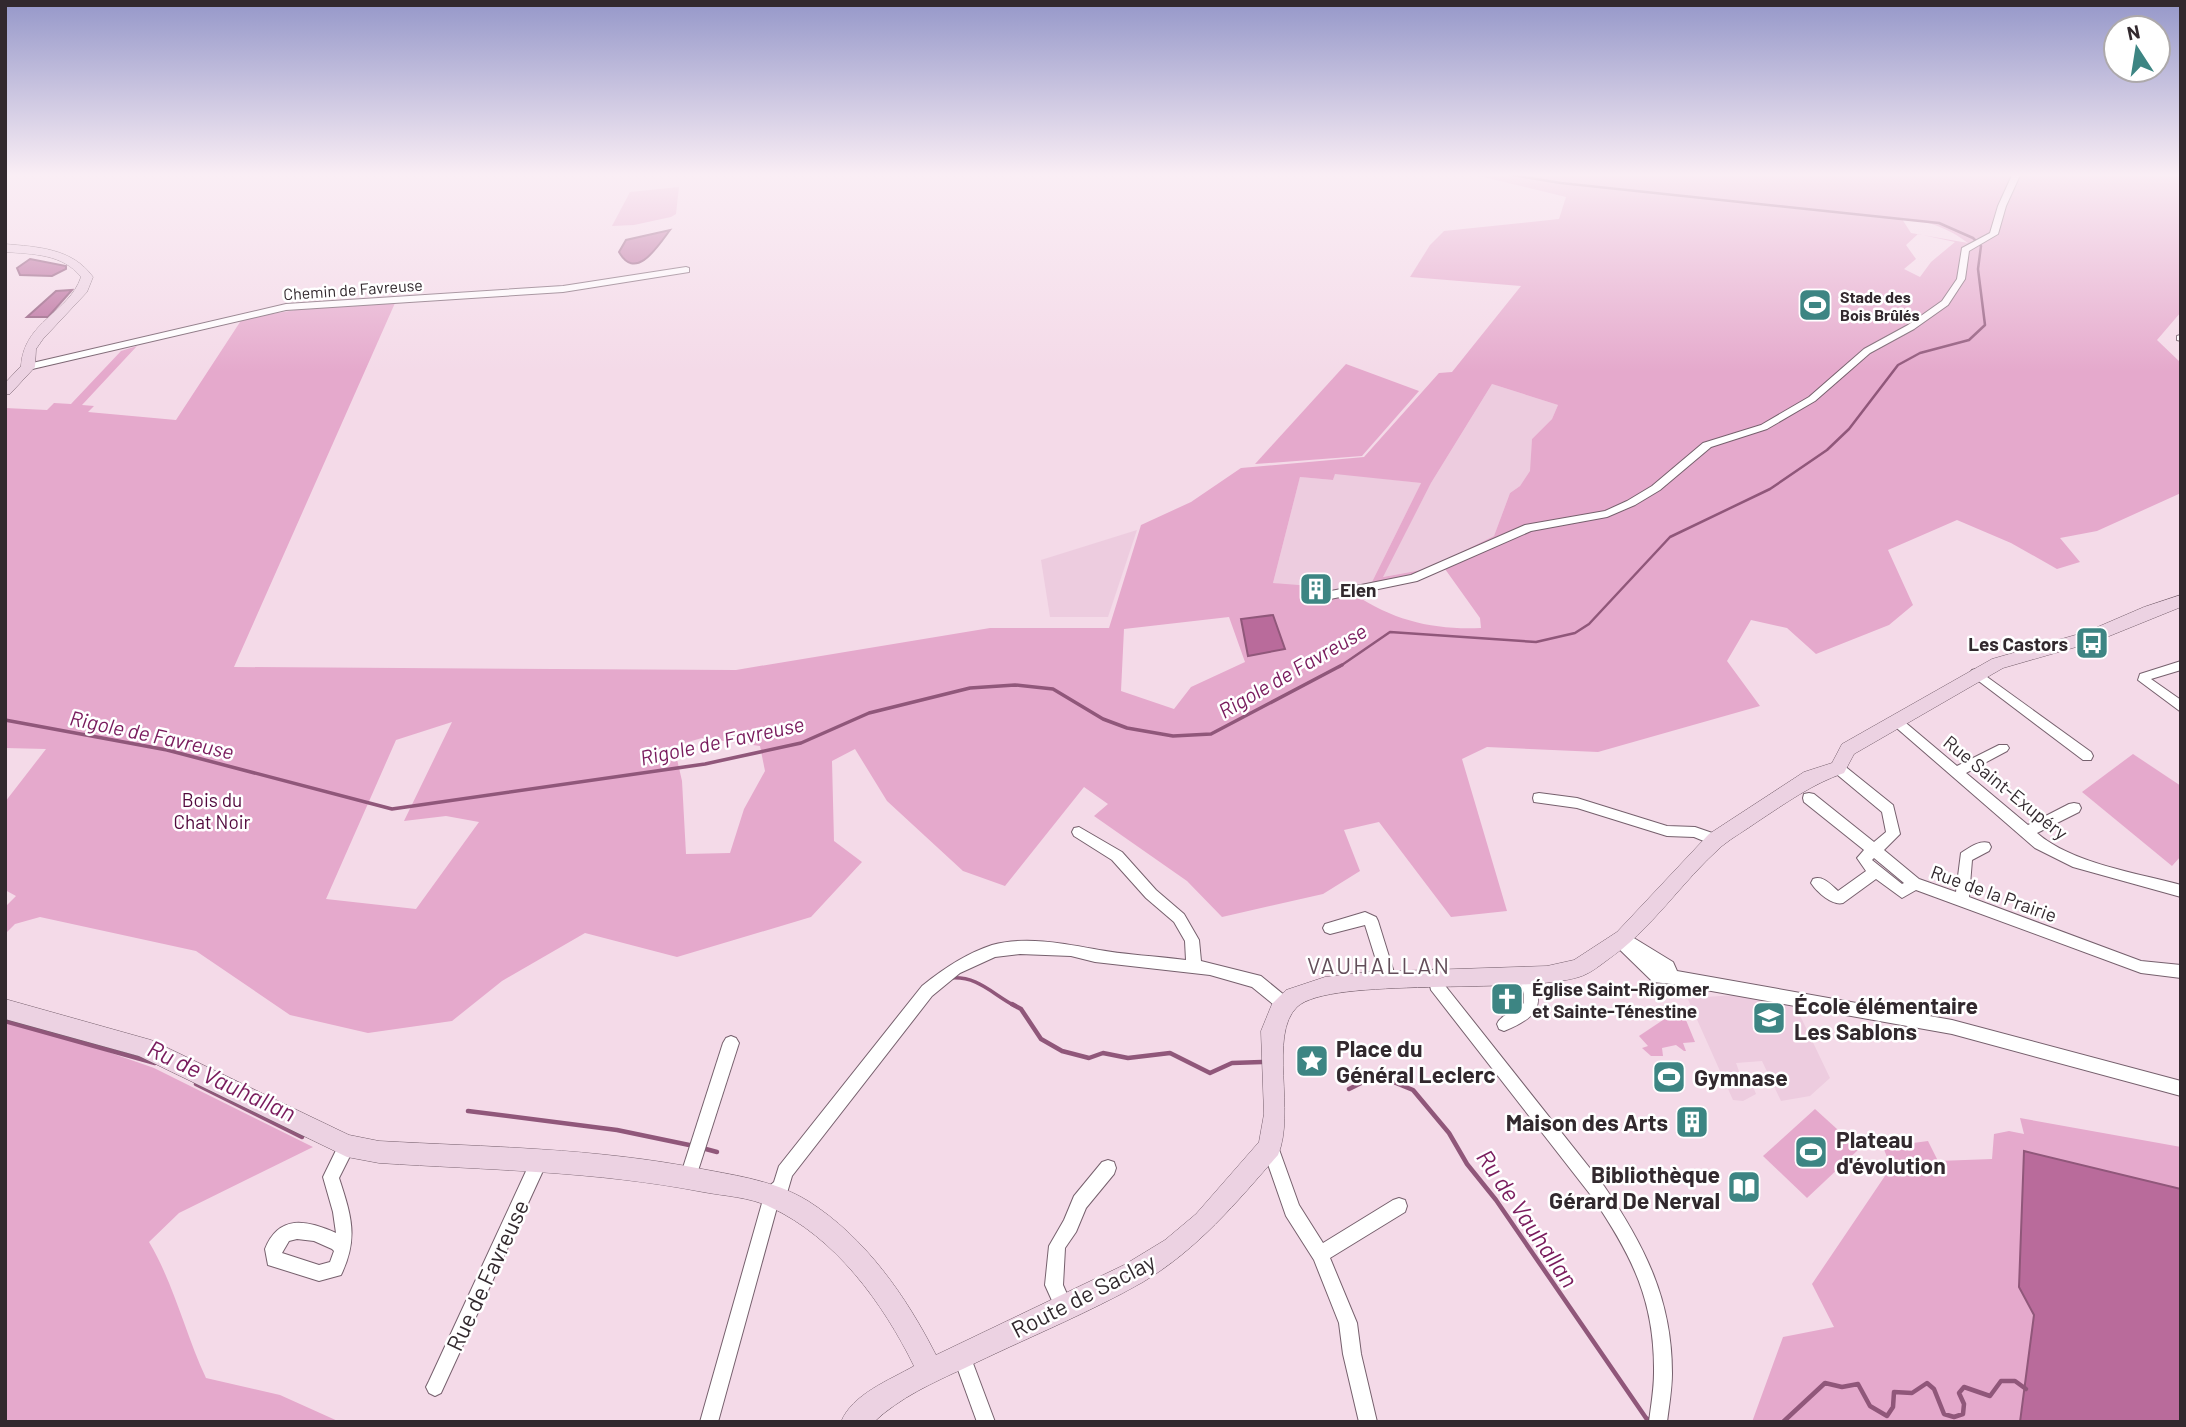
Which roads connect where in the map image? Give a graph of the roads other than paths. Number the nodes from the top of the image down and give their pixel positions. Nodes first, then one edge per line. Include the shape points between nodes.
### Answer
1 (1983, 240) edge
2 (5, 248) edge
3 (686, 270) dead end
4 (28, 367) junction
5 (5, 391) edge
6 (1311, 599) dead end
7 (2180, 602) edge
8 (2181, 665) edge
9 (1976, 673) junction
10 (2181, 707) edge
11 (1896, 721) junction
12 (2003, 748) dead end
13 (2087, 756) dead end
14 (1838, 768) junction
15 (1957, 772) junction
16 (1809, 797) dead end
17 (1539, 798) dead end
18 (2074, 808) dead end
19 (1079, 832) dead end
20 (2027, 832) junction
21 (1716, 840) junction
22 (1984, 848) dead end
23 (1874, 850) junction
24 (1876, 871) junction
25 (1818, 883) dead end
26 (1914, 883) junction
27 (2181, 891) edge
28 (1962, 901) junction
29 (1330, 928) dead end
30 (1622, 940) junction
31 (1194, 968) junction
32 (2181, 972) edge
33 (1525, 975) junction
34 (1435, 976) junction
35 (1388, 979) junction
36 (1284, 1004) junction
37 (5, 1009) edge
38 (1504, 1024) dead end
39 (731, 1043) dead end
40 (2181, 1088) edge
41 (346, 1146) junction
42 (1270, 1147) junction
43 (538, 1162) junction
44 (1108, 1168) dead end
45 (688, 1177) junction
46 (772, 1195) junction
47 (1399, 1206) dead end
48 (343, 1248) dead end
49 (1320, 1254) junction
50 (1064, 1308) junction
51 (962, 1356) junction
52 (930, 1371) junction
53 (435, 1387) dead end
54 (1659, 1419) edge
55 (709, 1422) edge
56 (854, 1422) edge
57 (986, 1422) edge
58 (1368, 1422) edge

1 - 6 street via 1965,250 1961,279 1945,303 1867,351 1788,414 1764,427 1707,445 1631,503 1607,514 1529,528 1413,578
2 - 4 main road via 66,257 87,277 83,289 29,349
3 - 4 street, Chemin de Favreuse via 563,289 286,307
4 - 5 main road
7 - 9 main road via 2091,637 2013,657
8 - 10 street via 2144,677
9 - 11 main road
9 - 13 street
11 - 14 main road via 1849,749
11 - 15 street, Rue Saint-Exupéry
12 - 15 street
14 - 21 main road via 1810,777
14 - 23 street via 1890,814 1893,834
15 - 20 street, Rue Saint-Exupéry
16 - 23 street, Rue de la Prairie
17 - 21 street via 1577,803 1667,831 1695,832
18 - 20 street
19 - 31 street via 1117,856 1179,918 1192,940
20 - 27 street, Rue Saint-Exupéry via 2073,861
21 - 30 main road
22 - 28 street via 1966,857
23 - 24 street via 1864,858
23 - 26 street, Rue de la Prairie
24 - 25 street via 1838,899
24 - 26 street via 1902,892
26 - 28 street, Rue de la Prairie
28 - 32 street, Rue de la Prairie via 2141,967
29 - 35 street via 1365,918 1371,921
30 - 33 main road via 1579,968
30 - 40 street via 1668,967 1672,977 1952,1027
31 - 36 street via 1256,981
31 - 46 street via 1039,947 1008,948 967,961 942,977 922,998 785,1172 781,1187
33 - 34 main road
33 - 38 street via 1532,1006
34 - 35 main road
34 - 54 street via 1436,985 1592,1179 1629,1235 1655,1300 1662,1336
35 - 36 main road via 1325,986
36 - 42 main road via 1272,1031 1275,1114
37 - 41 main road via 143,1048
39 - 45 street
41 - 43 main road
41 - 48 street via 331,1177 346,1228
42 - 49 street via 1292,1210
42 - 50 main road, Route de Saclay via 1232,1194 1173,1248
43 - 45 main road
43 - 53 street, Rue de Favreuse
44 - 50 street via 1080,1202 1057,1246 1054,1284
45 - 46 main road
46 - 52 main road via 810,1217 847,1249 903,1317
46 - 55 street
47 - 49 street
49 - 58 street via 1348,1323
50 - 51 main road, Route de Saclay
51 - 52 main road, Route de Saclay
51 - 57 street
52 - 56 main road, Route de Saclay

